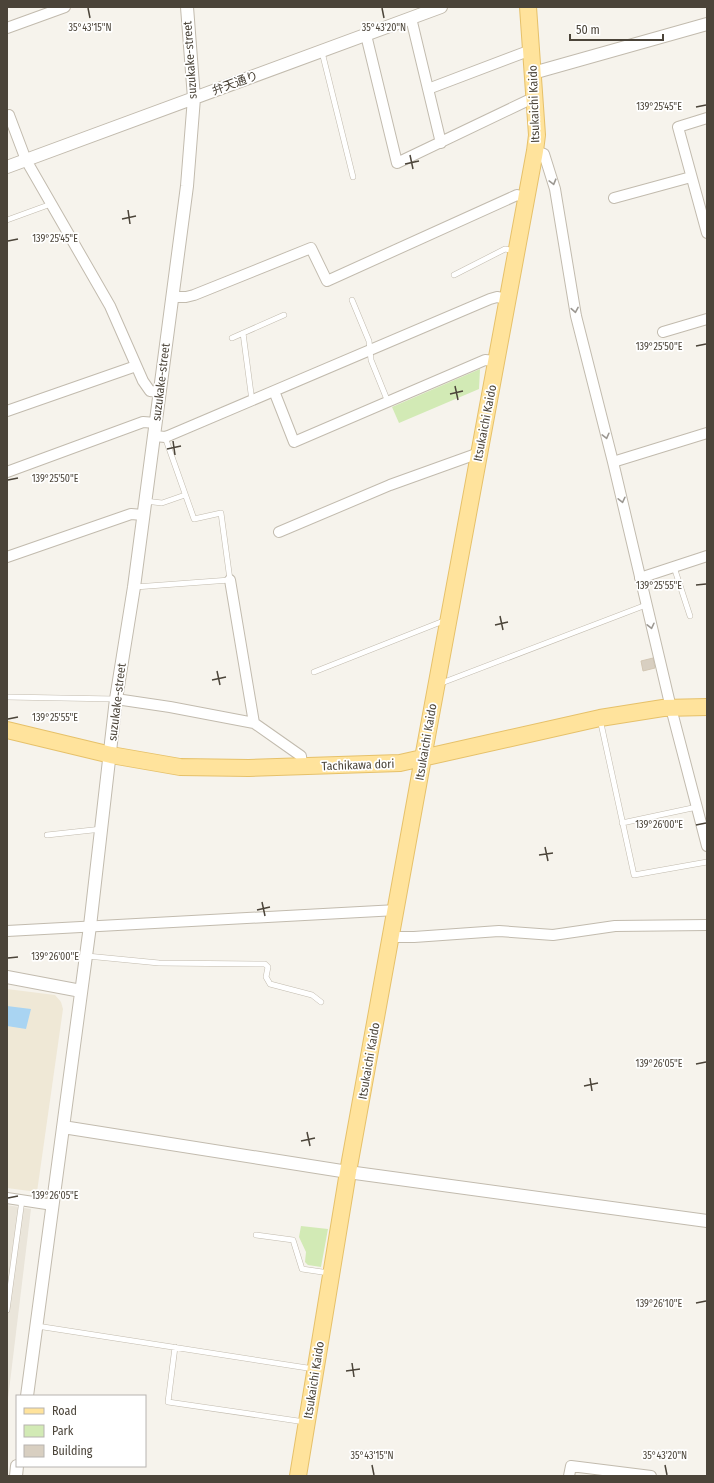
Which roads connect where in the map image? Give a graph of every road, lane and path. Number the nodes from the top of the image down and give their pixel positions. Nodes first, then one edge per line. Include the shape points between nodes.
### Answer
1 (65, 7) edge
2 (186, 7) edge
3 (441, 7) edge
4 (528, 7) edge
5 (46, 10) edge
6 (411, 18) junction
7 (707, 24) edge
8 (7, 28) edge
9 (366, 35) junction
10 (531, 50) junction
11 (322, 52) junction
12 (533, 73) junction
13 (428, 89) junction
14 (535, 97) junction
15 (194, 98) junction
16 (7, 116) edge
17 (707, 118) edge
18 (441, 142) junction
19 (535, 151) junction
20 (26, 160) junction
21 (7, 167) edge
22 (691, 176) junction
23 (353, 177) dead end
24 (527, 198) junction
25 (614, 198) dead end
26 (51, 204) junction
27 (7, 220) edge
28 (707, 233) edge
29 (516, 251) junction
30 (454, 274) dead end
31 (173, 297) junction
32 (507, 299) junction
33 (352, 300) dead end
34 (284, 315) dead end
35 (707, 319) edge
36 (663, 332) dead end
37 (243, 333) junction
38 (232, 338) dead end
39 (369, 350) junction
40 (496, 361) junction
41 (136, 366) junction
42 (274, 391) junction
43 (159, 392) junction
44 (252, 401) junction
45 (388, 402) junction
46 (7, 411) edge
47 (156, 423) junction
48 (707, 433) edge
49 (160, 437) junction
50 (479, 453) junction
51 (613, 462) junction
52 (7, 472) edge
53 (185, 495) junction
54 (145, 501) junction
55 (143, 515) junction
56 (279, 532) dead end
57 (707, 556) edge
58 (7, 557) edge
59 (674, 567) junction
60 (640, 578) junction
61 (230, 580) junction
62 (134, 587) junction
63 (646, 605) junction
64 (690, 616) dead end
65 (448, 618) junction
66 (314, 672) dead end
67 (436, 685) junction
68 (7, 697) edge
69 (116, 699) junction
70 (707, 707) edge
71 (671, 708) junction
72 (600, 718) junction
73 (254, 723) junction
74 (7, 730) edge
75 (111, 755) junction
76 (423, 758) junction
77 (302, 767) junction
78 (697, 807) junction
79 (622, 823) junction
80 (102, 829) junction
81 (47, 835) dead end
82 (707, 846) edge
83 (707, 862) edge
84 (397, 910) junction
85 (707, 925) edge
86 (90, 926) junction
87 (7, 931) edge
88 (392, 936) junction
89 (85, 956) junction
90 (7, 977) edge
91 (81, 991) junction
92 (321, 1002) dead end
93 (63, 1127) junction
94 (348, 1172) junction
95 (7, 1198) edge
96 (22, 1200) junction
97 (53, 1204) junction
98 (707, 1221) edge
99 (256, 1235) dead end
100 (332, 1274) junction
101 (7, 1310) edge
102 (36, 1326) junction
103 (175, 1347) junction
104 (315, 1369) junction
105 (27, 1395) edge
106 (307, 1422) junction
107 (298, 1476) edge
108 (569, 1476) edge
109 (652, 1476) edge

1 - 5 street
2 - 15 street, suzukake-street
3 - 6 street, 弁天通り
4 - 10 main road, Itsukaichi Kaido
5 - 8 street
6 - 9 street, 弁天通り
6 - 13 street
7 - 12 street
9 - 11 street, 弁天通り
9 - 18 street via 397,163
10 - 12 main road, Itsukaichi Kaido
10 - 13 street
11 - 15 street, 弁天通り
11 - 23 lane
12 - 14 main road, Itsukaichi Kaido
13 - 18 street
14 - 18 street
14 - 19 main road, Itsukaichi Kaido
15 - 20 street, 弁天通り
15 - 31 street, suzukake-street via 187,186
16 - 20 street via 9,115
17 - 22 street via 678,127
19 - 24 main road, Itsukaichi Kaido
19 -> 51 street via 544,154 547,159 555,189 576,316
20 - 21 street, 弁天通り
20 - 26 street
22 - 25 street
22 - 28 street
24 - 29 main road, Itsukaichi Kaido
24 - 31 street via 517,195 327,281 311,248 194,295
26 - 27 lane
26 - 41 street via 110,306
29 - 30 lane via 505,249
29 - 32 main road, Itsukaichi Kaido
31 - 43 street, suzukake-street
32 - 39 street via 490,299
32 - 40 main road, Itsukaichi Kaido
33 - 39 lane via 369,341
34 - 37 lane
35 - 36 street
37 - 38 lane
37 - 44 lane
39 - 42 street
39 - 45 lane
40 - 45 street via 485,360
40 - 50 main road, Itsukaichi Kaido
41 - 43 street via 150,391
41 - 46 street
42 - 44 street
42 - 45 street via 294,442
43 - 47 street, suzukake-street
44 - 49 street
47 - 49 street, suzukake-street
47 - 52 street via 143,422
48 - 51 street
49 - 53 lane
49 - 54 street, suzukake-street
50 - 56 street via 390,485
50 - 65 main road, Itsukaichi Kaido
51 -> 60 street
53 - 54 lane via 162,503
53 - 61 lane via 194,519 220,513
54 - 55 street, suzukake-street
55 - 58 street via 131,514
55 - 62 street, suzukake-street
57 - 59 street
59 - 60 street
59 - 64 lane
60 - 63 street
61 - 62 lane
61 - 73 street
62 - 69 street, suzukake-street
63 - 67 lane
63 -> 71 street
65 - 66 lane
65 - 67 main road, Itsukaichi Kaido
67 - 76 main road, Itsukaichi Kaido
68 - 69 lane
69 - 73 street via 170,706
69 - 75 street, suzukake-street
70 - 71 main road, Tachikawa dori
71 - 72 main road, Tachikawa dori
71 - 78 street
72 - 76 main road, Tachikawa dori
72 - 79 lane
73 - 77 street via 301,756
74 - 75 main road, Tachikawa dori
75 - 77 main road, Tachikawa dori via 180,767
75 - 80 street, suzukake-street
76 - 77 main road, Tachikawa dori via 400,763
76 - 84 main road, Itsukaichi Kaido
78 - 79 lane
78 - 82 street
79 - 83 lane via 634,875
80 - 81 lane
80 - 86 street, suzukake-street
84 - 86 street
84 - 88 main road, Itsukaichi Kaido
85 - 88 street via 615,926 553,935 498,931 414,937
86 - 87 street
86 - 89 street, suzukake-street
88 - 94 main road, Itsukaichi Kaido
89 - 91 street, suzukake-street
89 - 92 lane via 159,963 265,964 268,967 266,977 270,984 312,994
90 - 91 street
91 - 93 street, suzukake-street
93 - 94 street
93 - 97 street, suzukake-street
94 - 98 street
94 - 100 main road, Itsukaichi Kaido
95 - 96 street
96 - 97 street
96 - 101 lane
97 - 102 street, suzukake-street
99 - 100 lane via 293,1240 302,1269
100 - 104 main road, Itsukaichi Kaido
102 - 103 lane
102 - 105 street, suzukake-street
103 - 104 lane
103 - 106 lane via 168,1402
104 - 106 main road, Itsukaichi Kaido
106 - 107 main road, Itsukaichi Kaido
108 - 109 street via 571,1466

